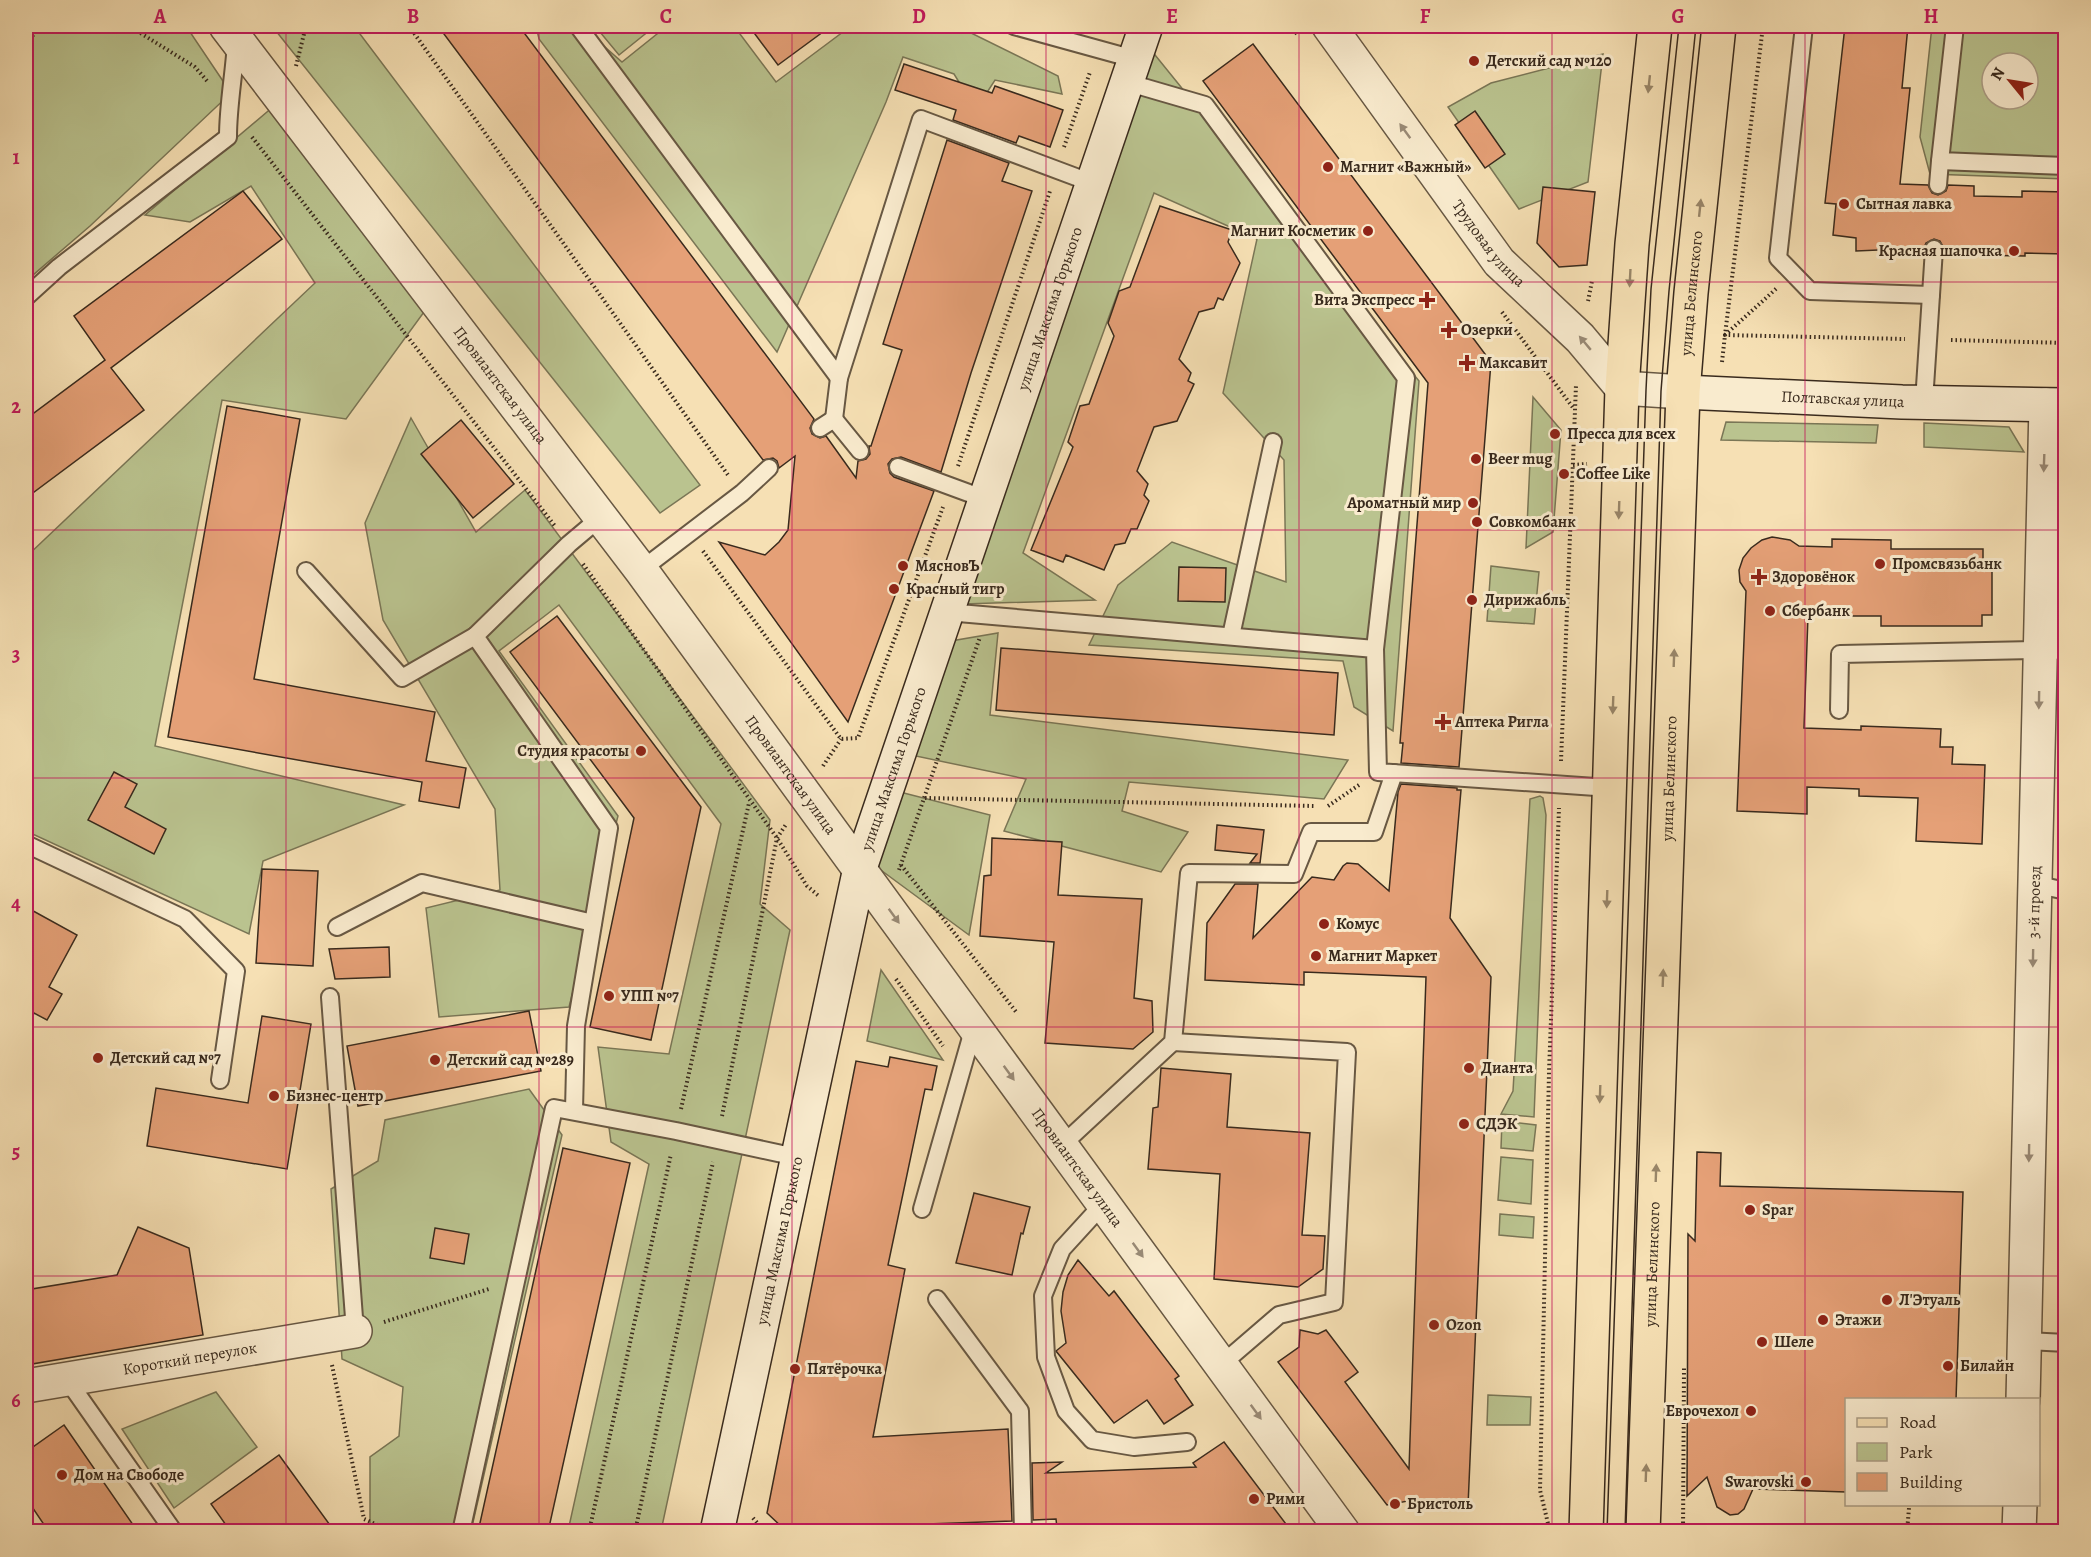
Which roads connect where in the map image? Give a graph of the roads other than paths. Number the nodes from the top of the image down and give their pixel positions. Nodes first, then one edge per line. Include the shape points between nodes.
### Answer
1 (578, 26) edge
2 (1014, 26) edge
3 (1146, 26) edge
4 (1329, 26) edge
5 (1655, 26) edge
6 (1719, 26) edge
7 (1804, 26) edge
8 (1955, 26) edge
9 (235, 31) edge
10 (1130, 70) junction
11 (1940, 161) junction
12 (2066, 166) edge
13 (1092, 183) junction
14 (1938, 185) dead end
15 (1934, 249) dead end
16 (1931, 295) junction
17 (26, 297) edge
18 (839, 378) junction
19 (1622, 388) junction
20 (1683, 392) junction
21 (1924, 402) junction
22 (2056, 405) edge
23 (1273, 442) dead end
24 (860, 451) dead end
25 (898, 467) dead end
26 (769, 468) dead end
27 (985, 499) junction
28 (601, 517) junction
29 (641, 570) junction
30 (306, 571) dead end
31 (947, 612) junction
32 (475, 636) junction
33 (1231, 636) junction
34 (1375, 649) junction
35 (2053, 651) edge
36 (1839, 710) dead end
37 (1386, 772) junction
38 (1610, 788) junction
39 (26, 844) edge
40 (860, 868) junction
41 (2050, 887) edge
42 (593, 923) junction
43 (338, 927) dead end
44 (330, 997) dead end
45 (974, 1026) junction
46 (1173, 1042) junction
47 (220, 1080) dead end
48 (574, 1110) junction
49 (1062, 1145) junction
50 (796, 1157) junction
51 (1104, 1203) junction
52 (922, 1209) dead end
53 (936, 1299) dead end
54 (341, 1333) joint
55 (2025, 1341) junction
56 (2066, 1343) edge
57 (1222, 1364) junction
58 (66, 1378) junction
59 (26, 1386) edge
60 (2023, 1398) edge
61 (1187, 1442) dead end
62 (2020, 1506) edge
63 (174, 1532) edge
64 (461, 1532) edge
65 (717, 1532) edge
66 (1023, 1532) edge
67 (1343, 1532) edge
68 (1586, 1532) edge
69 (1644, 1532) edge
70 (2019, 1532) edge

1 - 18 lane
2 - 10 lane via 1098,49
3 - 10 street, улица Максима Горького
19 -> 4 street, Трудовая улица via 1580,338 1499,262
5 -> 19 main road via 1632,244
20 -> 6 main road, улица Белинского
7 - 16 lane via 1778,258 1810,291
8 - 11 lane
9 - 17 lane via 228,137 59,267
9 - 28 street, Провиантская улица
10 - 13 street, улица Максима Горького
10 - 34 lane via 1205,105 1406,378
11 - 12 lane
11 - 14 lane
13 - 18 lane via 921,119
13 - 27 street, улица Максима Горького
15 - 16 lane
16 - 21 lane
18 - 24 lane via 827,424
19 - 20 street, Полтавская улица
19 -> 38 main road
20 - 21 street, Полтавская улица
69 -> 20 main road, улица Белинского
21 - 22 street, Полтавская улица
22 -> 35 street, 3-й проезд via 2051,501
23 - 33 lane
25 - 27 lane
26 - 29 lane
27 - 31 street, улица Максима Горького
28 - 29 street, Провиантская улица
28 - 32 lane
29 - 40 street, Провиантская улица
30 - 32 lane via 402,678
31 - 33 lane
31 - 40 street, улица Максима Горького
32 - 42 lane via 609,828
33 - 34 lane
34 - 37 lane
35 - 36 lane via 1840,654
35 -> 41 street, 3-й проезд
37 - 38 lane
37 - 46 lane via 1374,832 1311,832 1294,874 1189,873
38 -> 68 main road
39 - 47 lane via 185,919 236,970
40 -> 45 street, Провиантская улица
40 - 50 street, улица Максима Горького
41 -> 55 street, 3-й проезд
42 - 43 lane via 422,883
42 - 48 lane via 576,1026
44 - 54 lane
45 -> 49 street, Провиантская улица
45 - 52 lane
46 - 49 lane
46 - 57 lane via 1347,1052 1334,1302 1279,1315
48 - 50 lane
48 - 64 lane via 554,1108
49 - 51 street, Провиантская улица
50 - 65 street, улица Максима Горького
51 -> 57 street, Провиантская улица
51 - 61 lane via 1062,1249 1043,1296 1046,1357 1066,1411 1092,1440 1134,1447
53 - 66 lane via 1020,1412
54 - 58 street, Короткий переулок
55 - 56 lane
55 - 60 street, 3-й проезд
57 -> 67 street, Провиантская улица
58 - 59 street, Короткий переулок
58 - 63 lane
62 - 70 street

